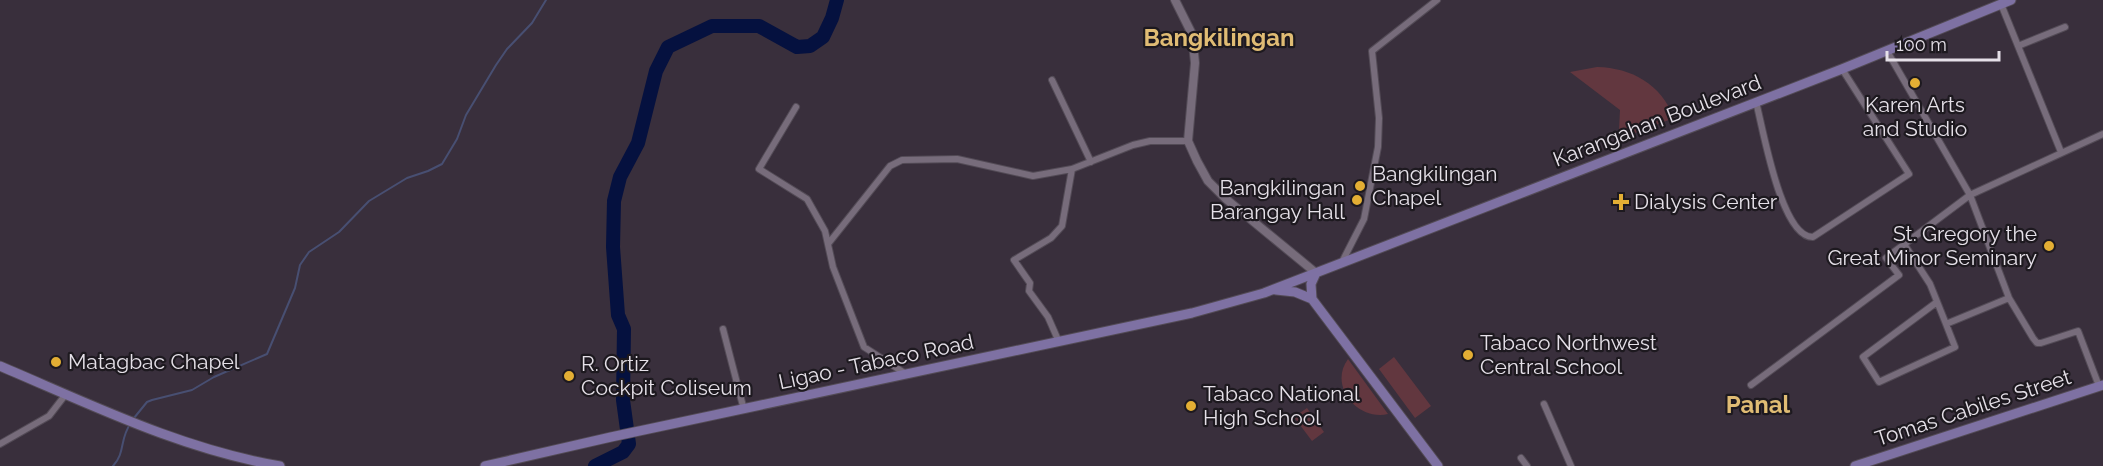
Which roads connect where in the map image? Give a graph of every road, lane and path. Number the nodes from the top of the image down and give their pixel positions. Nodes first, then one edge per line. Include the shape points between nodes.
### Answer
1 (1175, 0) edge
2 (1437, 0) edge
3 (2006, 1) edge
4 (2065, 27) dead end
5 (2018, 46) junction
6 (1887, 51) junction
7 (1842, 69) junction
8 (1052, 80) dead end
9 (1756, 102) junction
10 (796, 107) dead end
11 (2103, 134) edge
12 (1188, 141) junction
13 (2061, 152) junction
14 (1090, 162) junction
15 (1072, 169) junction
16 (1970, 195) junction
17 (828, 244) junction
18 (1904, 244) junction
19 (1340, 264) junction
20 (1316, 273) junction
21 (1275, 290) junction
22 (1312, 298) junction
23 (2009, 298) junction
24 (1937, 302) junction
25 (1946, 324) junction
26 (723, 329) dead end
27 (1059, 342) junction
28 (0, 366) edge
29 (907, 375) junction
30 (2101, 385) edge
31 (1751, 386) dead end
32 (66, 394) junction
33 (1544, 404) dead end
34 (744, 410) junction
35 (0, 444) edge
36 (1521, 458) dead end
37 (280, 466) edge
38 (485, 466) edge
39 (1438, 466) edge
40 (1527, 466) edge
41 (1571, 466) edge
42 (1854, 466) edge

1 - 12 street via 1192,34 1195,63
2 - 19 street via 1372,51 1378,147 1364,219
3 - 5 street
3 - 6 main road, Karangahan Boulevard
4 - 5 street
5 - 13 street
6 - 7 main road, Karangahan Boulevard
6 - 16 street
7 - 9 main road, Karangahan Boulevard
7 - 9 street via 1909,174 1813,237 1800,233 1783,205
8 - 14 street
9 - 19 main road, Karangahan Boulevard
10 - 17 street via 759,169 807,199
11 - 13 street
12 - 14 street via 1150,141
12 - 20 street via 1208,181
13 - 16 street
14 - 15 street
15 - 17 street via 1033,176 969,160 902,160 890,166
15 - 27 street via 1062,226 1051,238 1014,260
16 - 18 street
16 - 23 street
17 - 29 street via 864,347
18 - 24 street
18 - 31 street via 1886,258 1899,275
19 - 20 main road, Karangahan Boulevard
20 - 21 main road, Ligao - Tabaco Road
20 - 22 main road via 1311,284
21 - 22 main road, Ligao - Tabaco Road
21 - 27 main road, Ligao - Tabaco Road
22 - 39 main road
23 - 25 street
23 - 30 street via 2037,343 2078,331
24 - 25 street
24 - 25 street via 1863,357 1880,382 1955,347
26 - 34 street
27 - 29 main road, Ligao - Tabaco Road
28 - 32 main road
29 - 34 main road, Ligao - Tabaco Road
30 - 42 main road, Tomas Cabiles Street
32 - 35 street via 49,416
32 - 37 main road via 169,438
33 - 41 street
34 - 38 main road, Ligao - Tabaco Road
36 - 40 street

